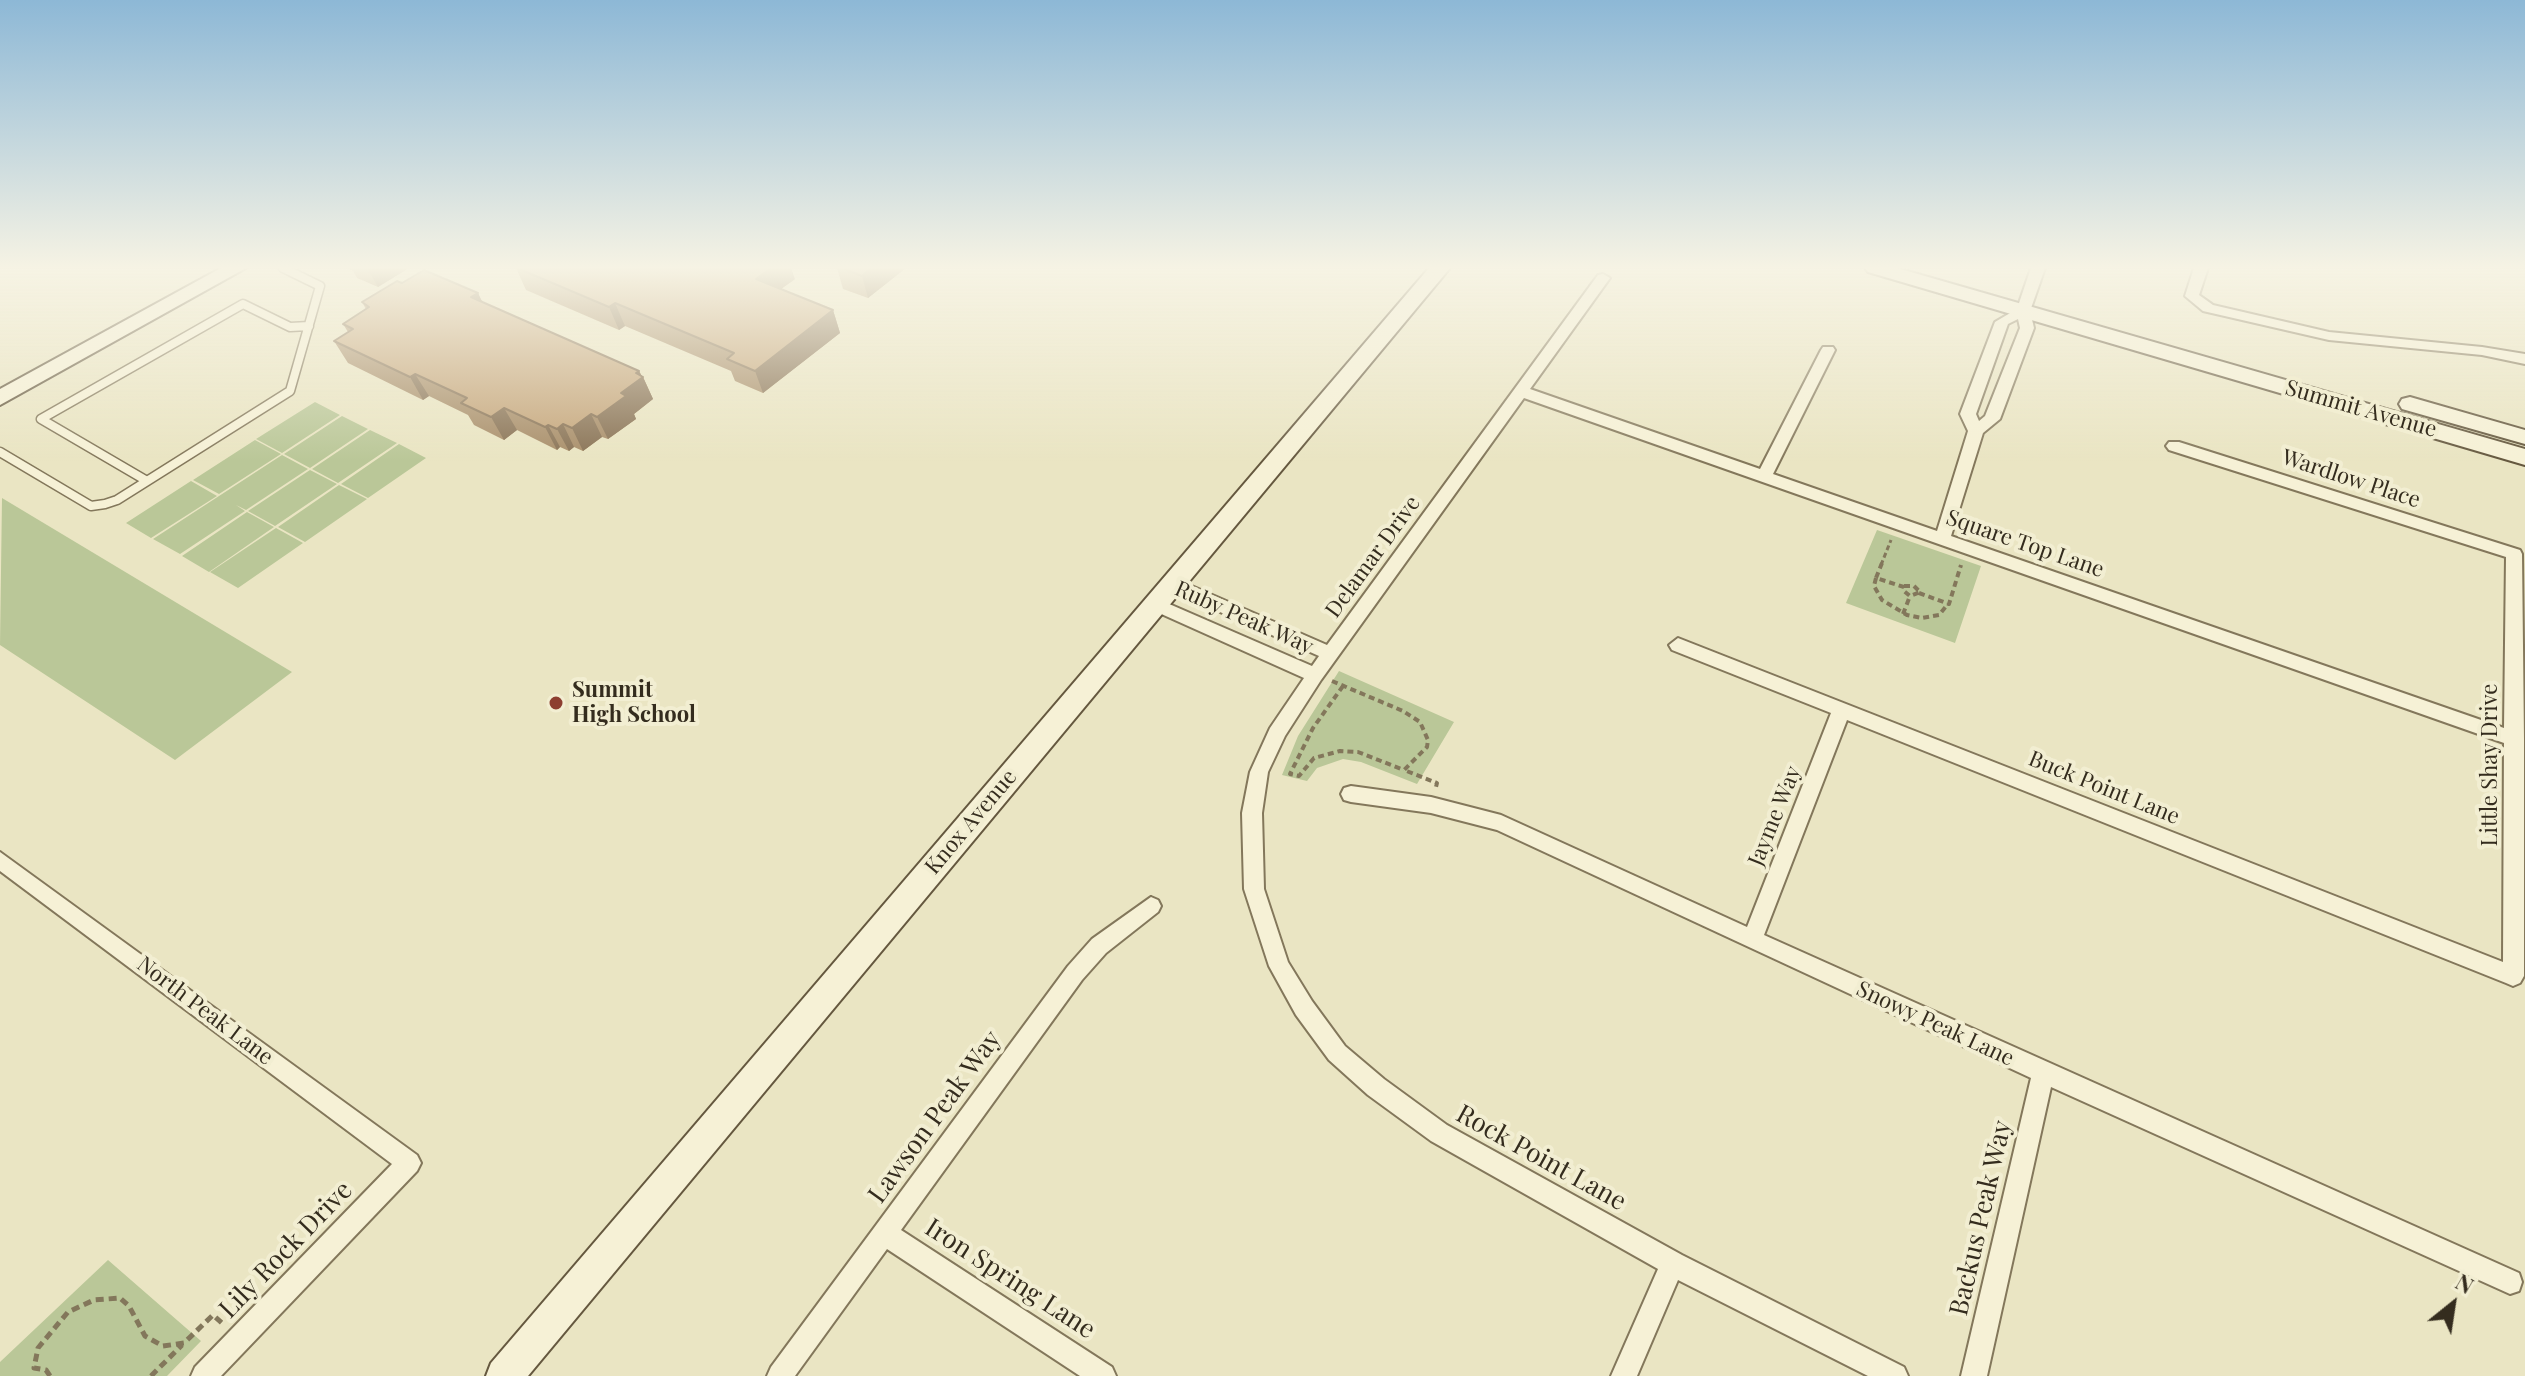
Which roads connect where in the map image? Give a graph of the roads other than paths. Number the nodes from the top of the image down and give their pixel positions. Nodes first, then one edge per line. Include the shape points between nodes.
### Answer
1 (119, 332) edge
2 (193, 332) edge
3 (307, 332) edge
4 (1385, 332) edge
5 (1563, 332) edge
6 (1998, 332) edge
7 (2025, 332) edge
8 (2120, 332) edge
9 (2134, 332) edge
10 (2313, 332) edge
11 (1828, 350) dead end
12 (2525, 359) edge
13 (1980, 380) junction
14 (2005, 387) junction
15 (1520, 391) junction
16 (0, 398) edge
17 (1976, 431) junction
18 (2525, 437) edge
19 (2174, 446) dead end
20 (0, 452) edge
21 (2525, 457) edge
22 (1764, 476) junction
23 (147, 481) junction
24 (1942, 539) junction
25 (2514, 554) joint
26 (1163, 594) junction
27 (1678, 645) dead end
28 (1330, 654) junction
29 (1315, 675) junction
30 (1842, 710) junction
31 (2515, 739) junction
32 (1351, 794) dead end
33 (0, 860) edge
34 (1254, 889) joint
35 (1151, 906) dead end
36 (1752, 940) junction
37 (2513, 976) joint
38 (2043, 1073) junction
39 (409, 1163) joint
40 (884, 1233) junction
41 (1673, 1264) junction
42 (2510, 1282) dead end
43 (204, 1376) edge
44 (504, 1376) edge
45 (780, 1376) edge
46 (1103, 1376) edge
47 (1624, 1376) edge
48 (1895, 1376) edge
49 (1974, 1376) edge

1 - 16 street
2 - 23 lane via 41,419
3 - 23 lane via 290,391
4 - 26 street, Knox Avenue
5 - 15 street, Delamar Drive
6 - 13 street
7 - 14 street
8 - 21 street, Summit Avenue
9 - 18 street, Summit Avenue
10 - 12 street
11 - 22 street
13 - 14 street
13 - 17 street via 1968,414
14 - 17 street via 1992,419
15 - 22 street, Square Top Lane
15 - 28 street, Delamar Drive
17 - 24 street
19 - 25 street, Wardlow Place
20 - 23 lane via 91,506 117,500
22 - 24 street, Square Top Lane
24 - 31 street, Square Top Lane
25 - 31 street, Little Shay Drive
26 - 28 street, Ruby Peak Way
26 - 29 street, Ruby Peak Way
26 - 44 street, Knox Avenue
27 - 30 street, Buck Point Lane
28 - 29 street, Delamar Drive
29 - 34 street, Delamar Drive via 1259,772 1252,813
30 - 36 street, Jayme Way
30 - 37 street, Buck Point Lane
31 - 37 street, Little Shay Drive
32 - 36 street, Snowy Peak Lane via 1431,805 1501,823
33 - 39 street, North Peak Lane
34 - 41 street, Rock Point Lane via 1279,966 1337,1053 1439,1133
35 - 40 street, Lawson Peak Way via 1099,946 1075,973
36 - 38 street, Snowy Peak Lane
38 - 42 street, Snowy Peak Lane
38 - 49 street, Backus Peak Way
39 - 43 street, Lily Rock Drive
40 - 45 street, Lawson Peak Way
40 - 46 street, Iron Spring Lane
41 - 47 street
41 - 48 street, Rock Point Lane

